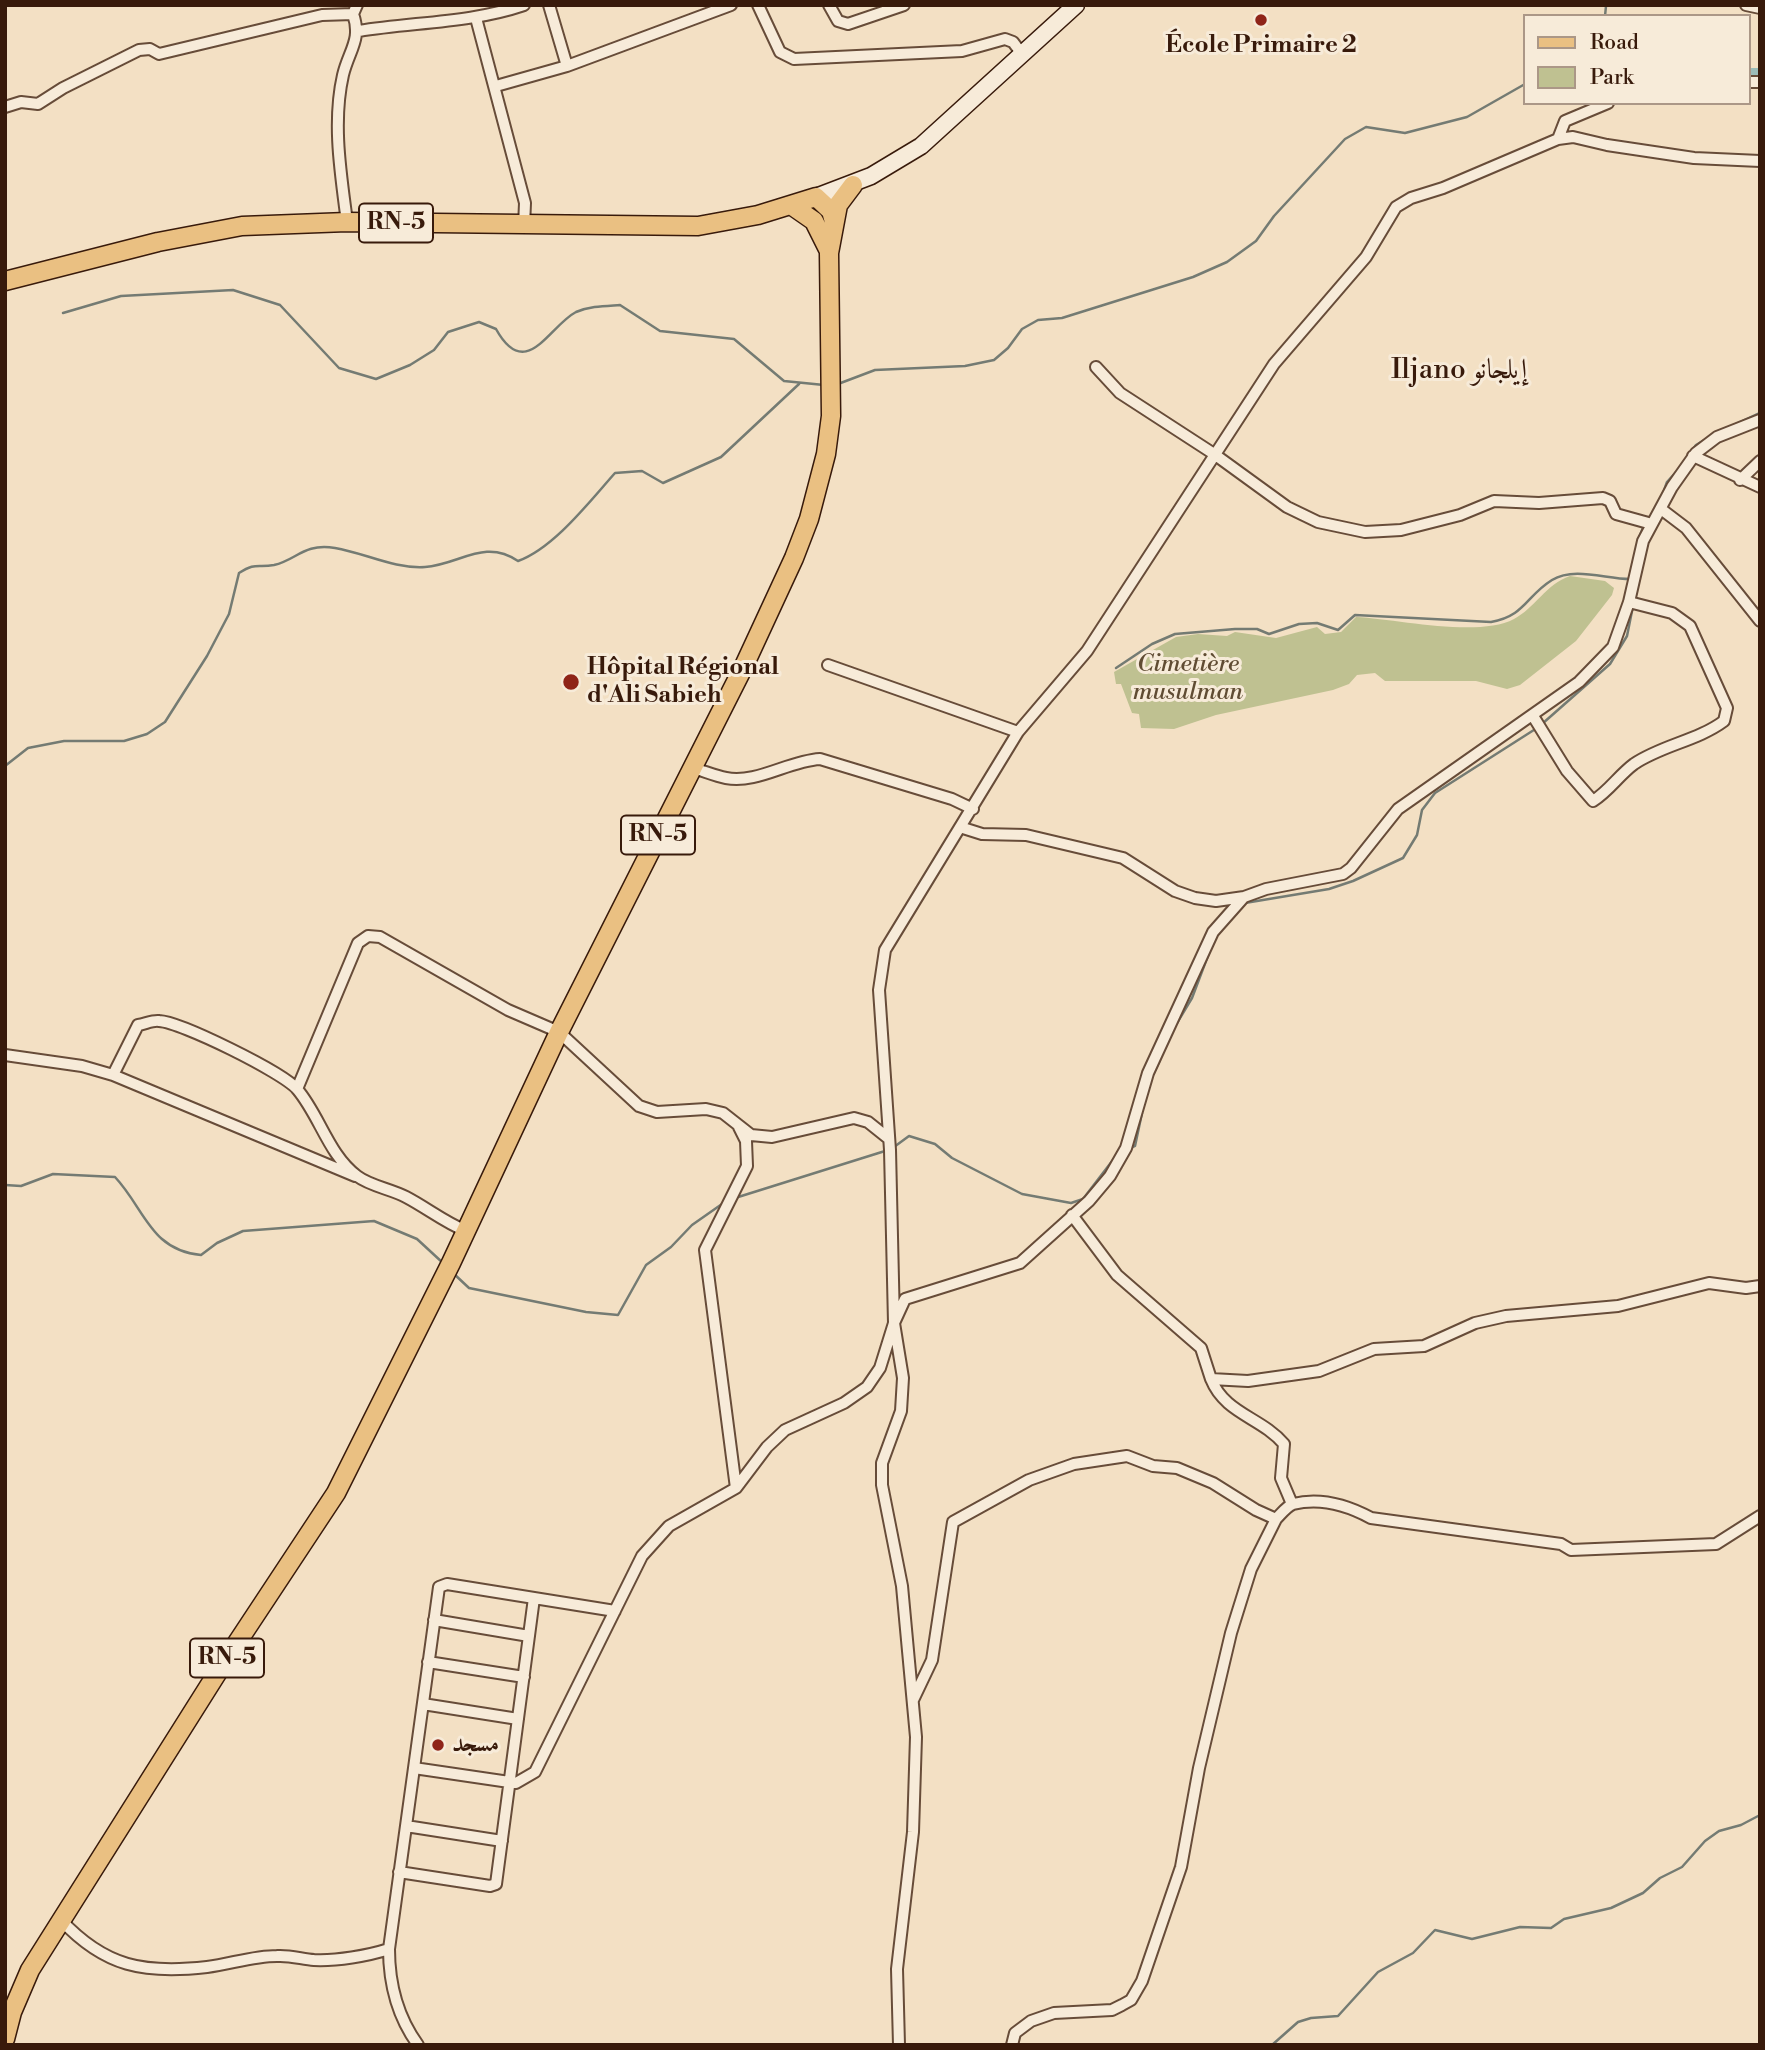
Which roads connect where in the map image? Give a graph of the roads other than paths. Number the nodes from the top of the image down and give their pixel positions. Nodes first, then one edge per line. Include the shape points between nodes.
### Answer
1 (524, 5) edge
2 (549, 5) edge
3 (691, 5) edge
4 (731, 5) edge
5 (758, 5) edge
6 (829, 5) edge
7 (904, 5) edge
8 (1746, 5) edge
9 (1075, 6) edge
10 (1760, 8) edge
11 (355, 9) edge
12 (476, 18) junction
13 (695, 18) junction
14 (359, 31) junction
15 (1023, 54) junction
16 (567, 66) junction
17 (496, 86) junction
18 (1603, 105) edge
19 (5, 107) edge
20 (1558, 138) junction
21 (1760, 161) edge
22 (853, 185) junction
23 (816, 197) junction
24 (791, 205) junction
25 (347, 222) junction
26 (834, 222) junction
27 (524, 226) junction
28 (829, 253) junction
29 (5, 281) edge
30 (1097, 367) dead end
31 (1760, 420) edge
32 (1214, 454) junction
33 (1693, 456) junction
34 (1760, 461) edge
35 (1740, 480) junction
36 (1760, 487) edge
37 (1661, 509) junction
38 (1652, 524) junction
39 (1629, 601) junction
40 (1760, 621) edge
41 (828, 665) dead end
42 (1533, 716) junction
43 (1018, 732) junction
44 (693, 768) junction
45 (973, 809) junction
46 (963, 828) junction
47 (1244, 897) junction
48 (559, 1032) junction
49 (5, 1055) edge
50 (113, 1075) junction
51 (297, 1089) junction
52 (738, 1125) junction
53 (888, 1138) junction
54 (358, 1177) junction
55 (1072, 1215) junction
56 (466, 1231) junction
57 (1760, 1286) edge
58 (894, 1323) junction
59 (1211, 1379) junction
60 (736, 1488) junction
61 (1292, 1504) junction
62 (1760, 1516) edge
63 (1276, 1519) junction
64 (534, 1598) junction
65 (615, 1611) junction
66 (434, 1620) junction
67 (529, 1636) junction
68 (428, 1662) junction
69 (524, 1677) junction
70 (912, 1703) junction
71 (423, 1704) junction
72 (518, 1719) junction
73 (414, 1768) junction
74 (510, 1783) junction
75 (406, 1826) junction
76 (502, 1841) junction
77 (399, 1872) junction
78 (61, 1920) junction
79 (389, 1948) junction
80 (5, 2039) edge
81 (418, 2045) edge
82 (899, 2045) edge
83 (1012, 2045) edge

1 - 12 street
2 - 16 street
3 - 13 street
4 - 13 street
5 - 15 street via 780,52 794,59 962,51 1005,38
6 - 7 street via 838,20 849,24
8 - 10 street
9 - 15 main road, RN-5
11 - 14 street
11 - 19 street via 159,54 139,50 38,104 21,102
12 - 14 street
12 - 17 street
13 - 16 street
14 - 25 street via 343,76 338,114
15 - 22 main road, RN-5 via 921,146
16 - 17 street
17 - 27 street via 525,204
18 - 20 street via 1564,121
20 - 21 street via 1694,158
20 - 32 street via 1396,207 1366,257 1274,364
22 - 23 main road, RN-5
22 - 26 main road via 838,205
23 - 24 main road, RN-5
23 - 26 main road via 831,211
24 - 27 main road, RN-5 via 698,226
24 - 28 main road, RN-5 via 814,221
25 - 27 main road, RN-5
25 - 29 main road, RN-5 via 254,225 199,233
26 - 28 main road, RN-5
28 - 44 main road, RN-5 via 831,397 826,454 809,519 744,667
30 - 32 street via 1120,393
31 - 33 street via 1717,437
32 - 38 street via 1287,507 1318,522 1348,529 1401,530 1494,501 1526,504 1603,498 1610,501 1616,514
32 - 43 street via 1087,651
33 - 35 street
33 - 37 street
34 - 35 street
35 - 36 street
37 - 38 street
37 - 40 street via 1686,528
38 - 39 street via 1643,541
39 - 42 street via 1613,647 1579,682
39 - 42 street via 1672,613 1689,626 1727,708 1724,721 1701,736 1634,764 1593,801 1567,771
41 - 43 street
42 - 47 street via 1398,809 1343,874
43 - 45 street
44 - 45 street via 727,779 749,778 820,759
44 - 48 main road, RN-5
45 - 46 street
46 - 47 street via 982,834 1026,835 1123,858 1175,891 1195,898
46 - 53 street via 885,950 881,964
47 - 55 street via 1213,932 1162,1038 1126,1148 1110,1176
48 - 51 street via 508,1010 380,937 368,936 358,943
48 - 52 street via 639,1106 657,1112 706,1109 723,1113
48 - 56 main road, RN-5
49 - 50 street
50 - 51 street via 138,1025 160,1021 237,1051
50 - 54 street
51 - 54 street via 330,1146
52 - 53 street via 751,1135 772,1137 854,1118 868,1122
52 - 60 street via 746,1141 747,1166 705,1250
53 - 58 street
54 - 56 street via 407,1197
55 - 58 street via 1020,1263 905,1299
55 - 59 street via 1116,1275 1200,1348
56 - 78 main road, RN-5 via 336,1493
57 - 59 street via 1709,1283 1618,1306 1506,1315 1424,1346 1374,1349 1319,1371 1248,1381
58 - 60 street via 880,1368 867,1387 785,1430
58 - 70 street via 903,1378 901,1411 884,1454 882,1485 899,1568
59 - 61 street via 1218,1397 1276,1434 1284,1444 1281,1478
60 - 65 street via 669,1526 642,1556
61 - 62 street via 1328,1501 1370,1518 1561,1544 1571,1550 1716,1544
61 - 63 street
63 - 70 street via 1189,1473 1127,1456 1074,1464 1029,1480 953,1522 932,1660
63 - 83 street via 1251,1569 1228,1646 1181,1867 1142,1981 1131,2000 1112,2010 1054,2013 1031,2021 1016,2033
64 - 65 street
64 - 66 street via 447,1584 439,1587
64 - 67 street
65 - 74 street via 536,1772
66 - 67 street
66 - 68 street
67 - 69 street
68 - 69 street
68 - 71 street
69 - 72 street
70 - 82 street via 914,1832 897,1969
71 - 72 street
71 - 73 street
72 - 74 street
73 - 74 street
73 - 75 street
74 - 76 street
75 - 76 street
75 - 77 street
76 - 77 street via 496,1884 490,1886
77 - 79 street
78 - 79 street via 85,1946 124,1965 162,1969 279,1955 317,1960
78 - 80 main road, RN-5 via 30,1970
79 - 81 street via 392,1989

